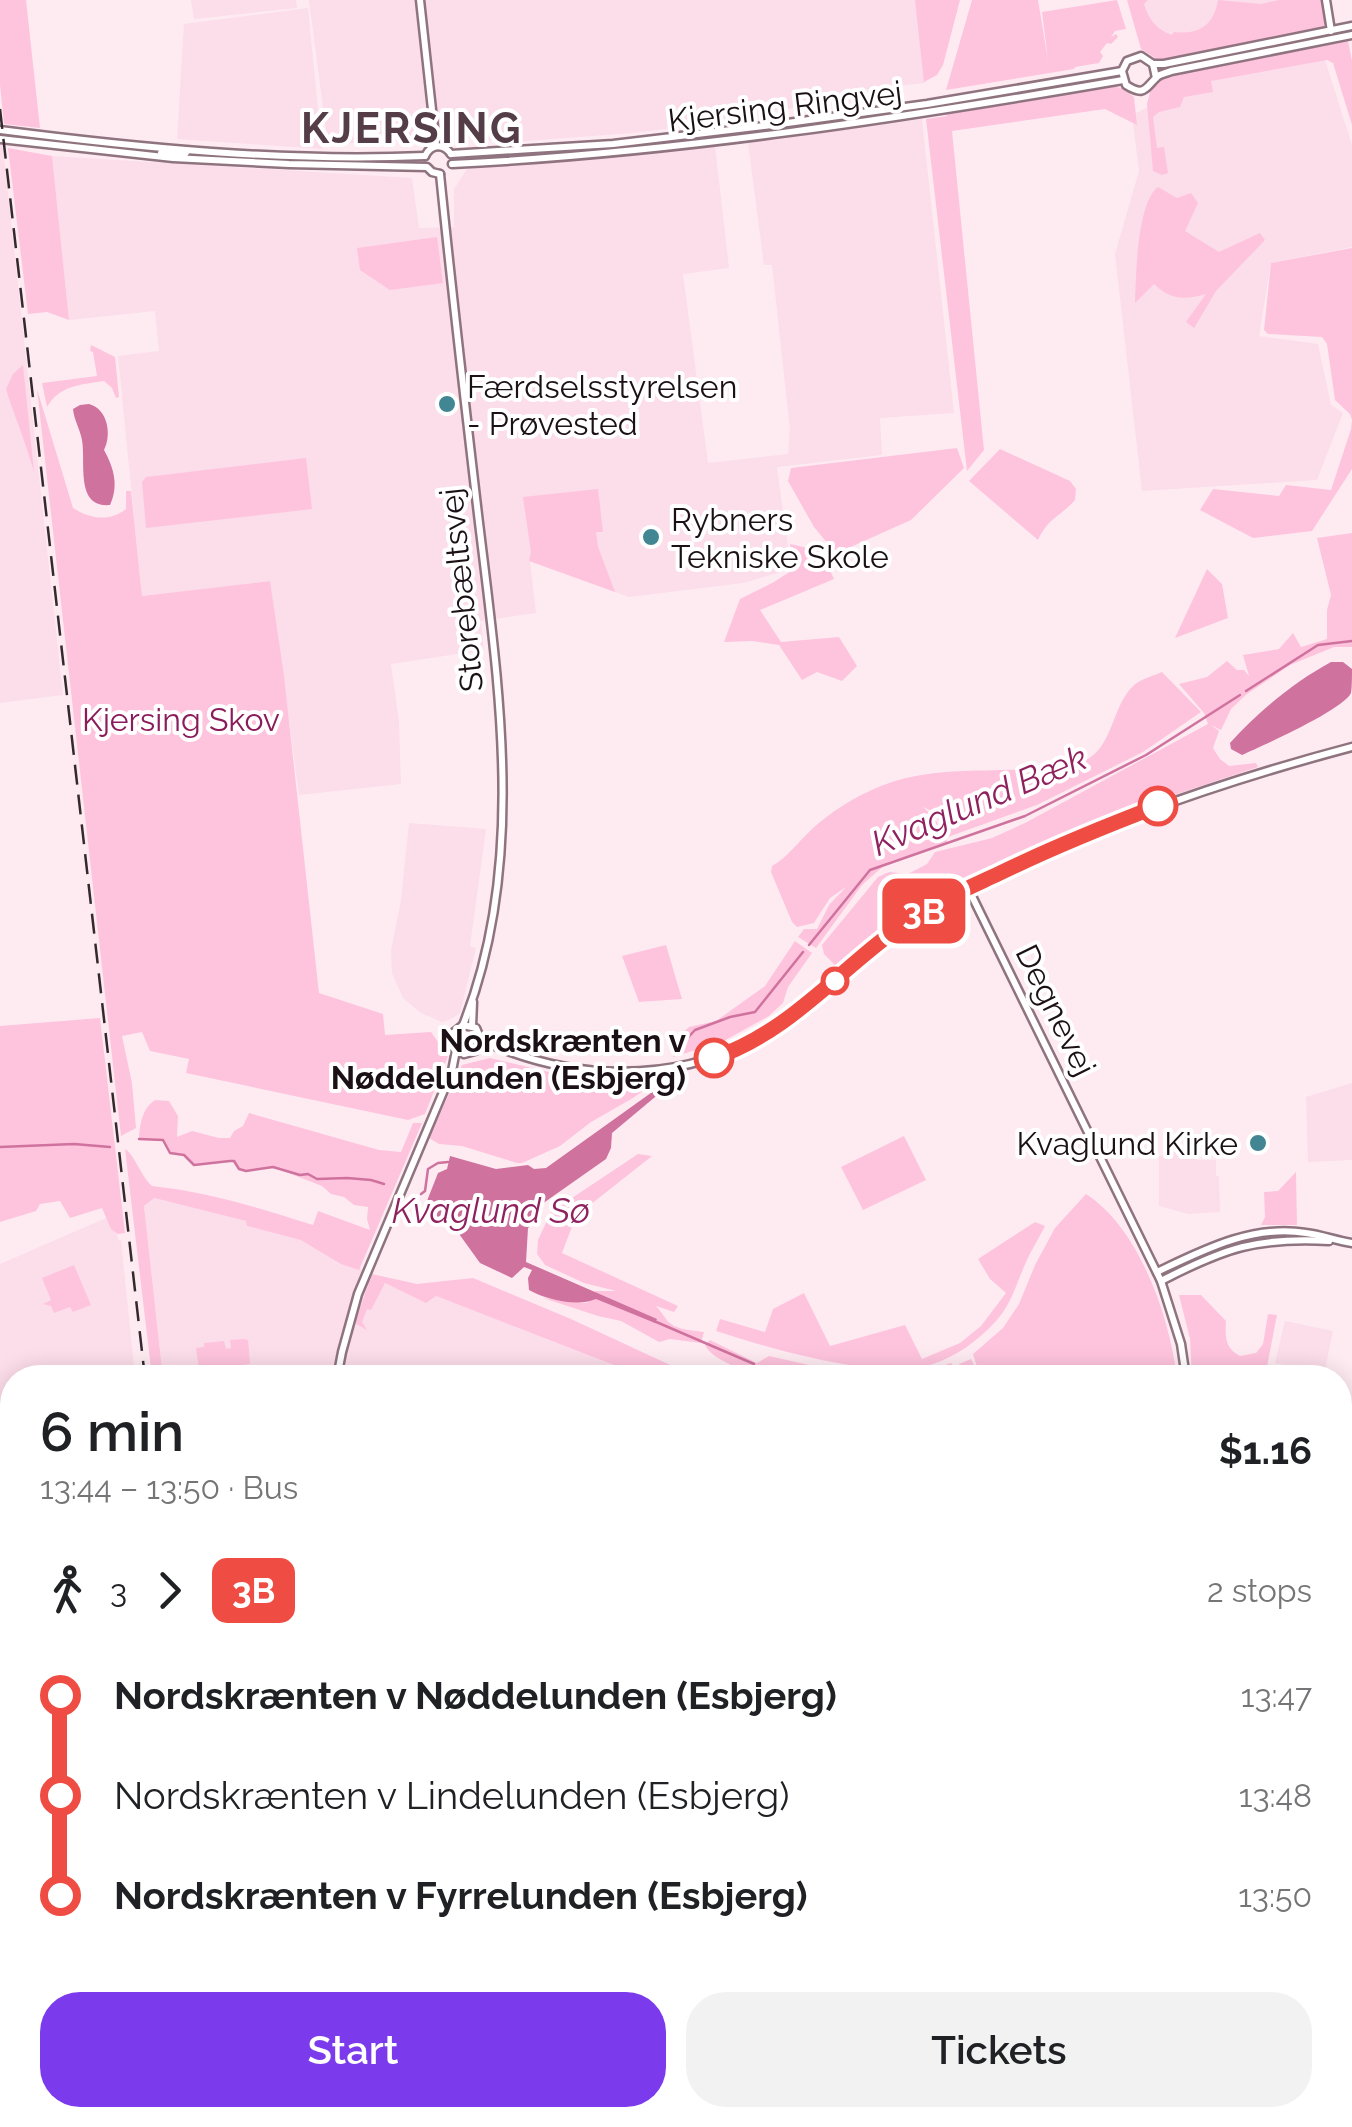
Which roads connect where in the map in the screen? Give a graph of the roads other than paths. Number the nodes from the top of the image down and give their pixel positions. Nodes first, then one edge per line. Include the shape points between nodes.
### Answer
1 (420, 0) edge
2 (1326, 0) edge
3 (1352, 26) edge
4 (1331, 31) junction
5 (1352, 35) edge
6 (1153, 64) junction
7 (1122, 76) junction
8 (1156, 78) junction
9 (0, 130) edge
10 (0, 139) edge
11 (436, 146) junction
12 (186, 153) junction
13 (451, 154) junction
14 (425, 156) junction
15 (452, 164) junction
16 (427, 168) junction
17 (440, 174) junction
18 (1352, 747) edge
19 (968, 888) junction
20 (468, 1025) junction
21 (480, 1044) junction
22 (460, 1052) junction
23 (1349, 1243) edge
24 (1157, 1272) junction
25 (1162, 1281) junction
26 (340, 1365) edge
27 (1183, 1365) edge

1 - 11 street
2 - 4 street
3 - 4 street
4 - 6 street
5 - 8 street
6 - 7 street via 1136,56
6 - 8 street
7 - 8 street via 1140,91
7 - 13 street, Kjersing Ringvej via 780,124
7 - 15 street, Kjersing Ringvej via 777,134
9 - 12 street
10 - 12 street
11 - 13 street
11 - 14 street
12 - 14 street
12 - 16 street
13 - 15 street
14 - 16 street
15 - 17 street
16 - 17 street
17 - 20 street, Storebæltsvej via 503,770 496,888
18 - 19 street via 1158,806
19 - 21 street via 909,920 779,1026 722,1055 622,1073 568,1068
19 - 24 street, Degnevej
20 - 21 street
20 - 22 street via 452,1033
21 - 22 street via 472,1053
22 - 26 street via 358,1294
23 - 24 street via 1291,1232 1246,1236
23 - 25 street via 1254,1243
24 - 25 street, Degnevej
25 - 27 street, Degnevej

